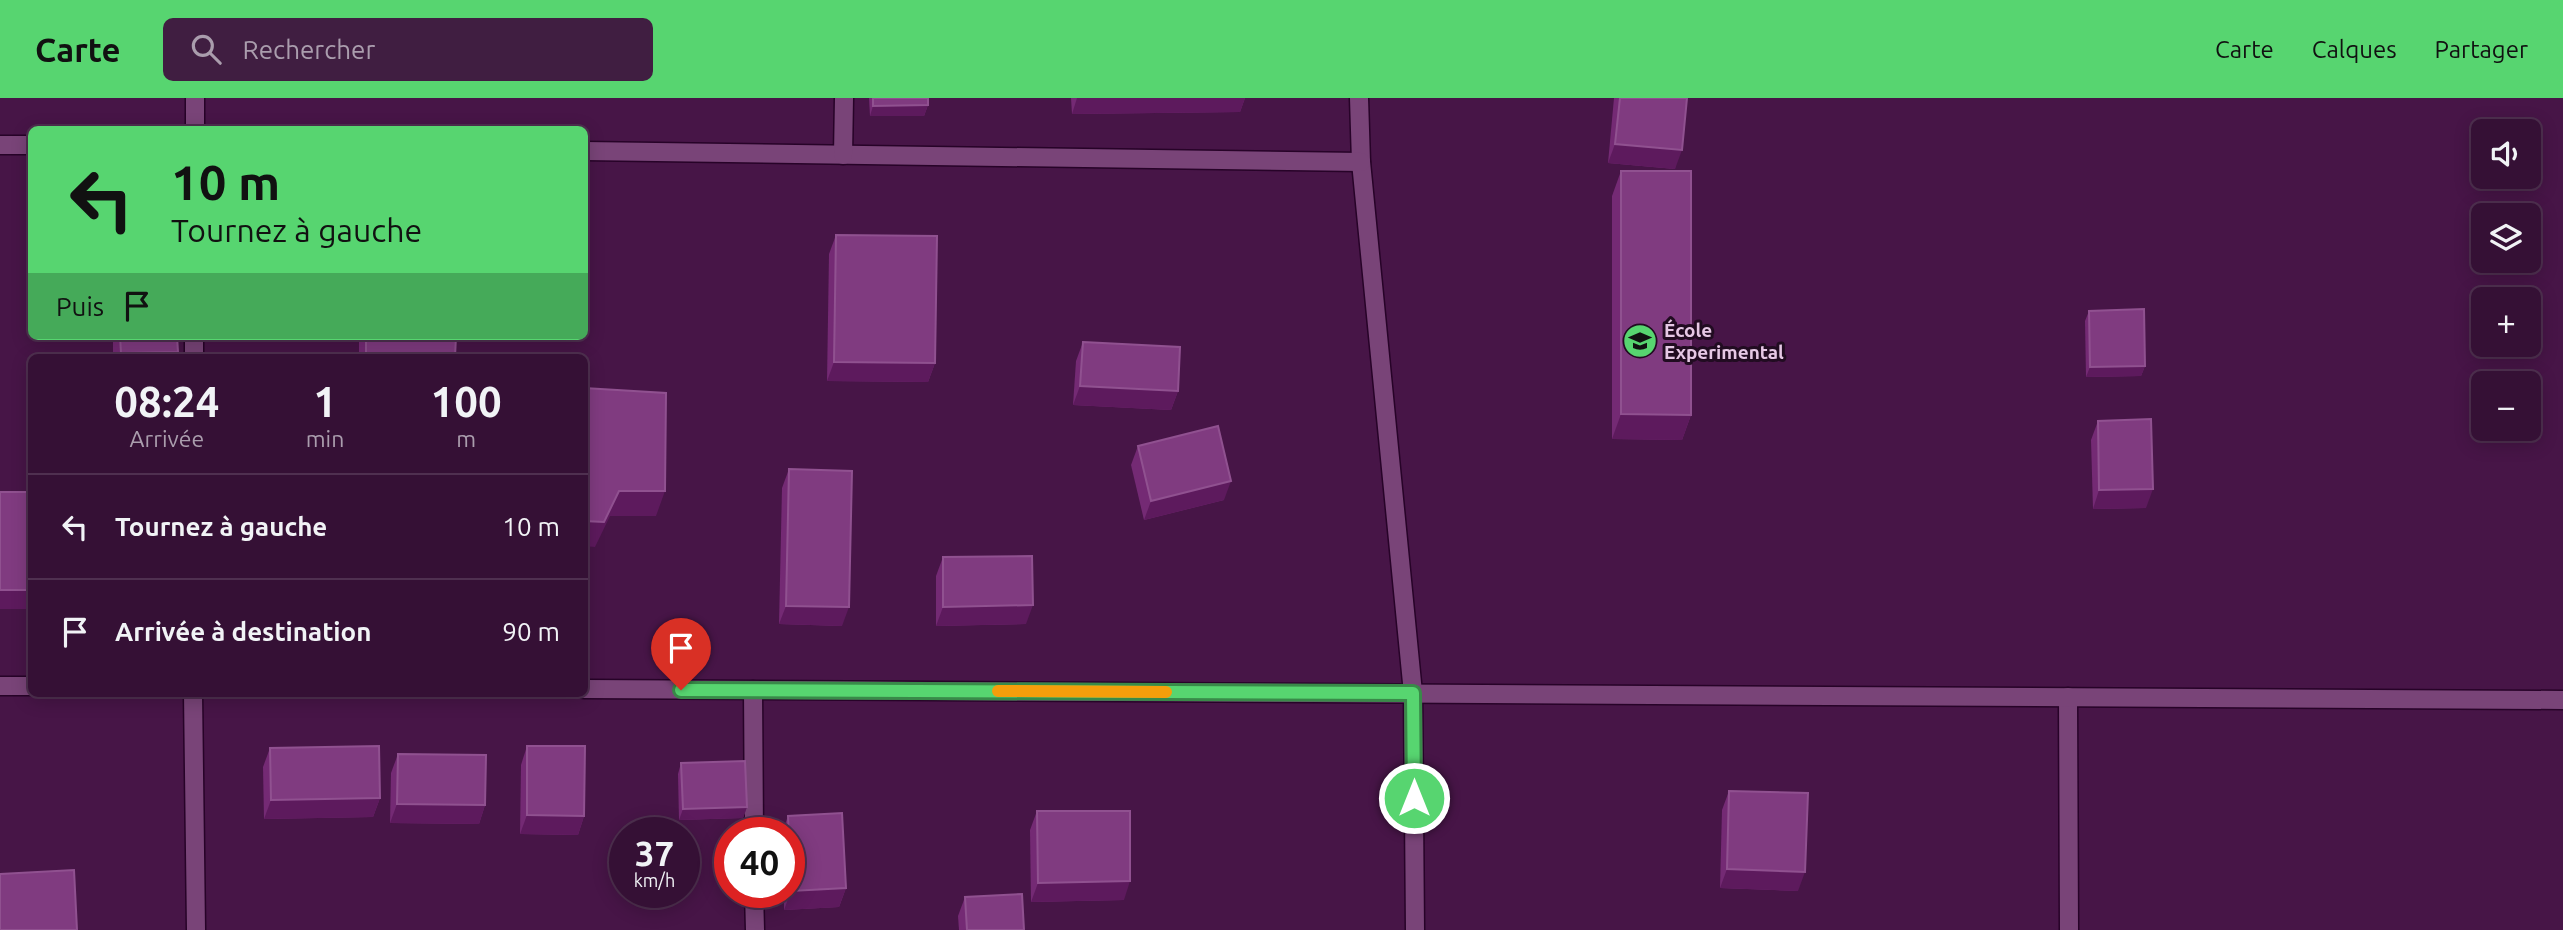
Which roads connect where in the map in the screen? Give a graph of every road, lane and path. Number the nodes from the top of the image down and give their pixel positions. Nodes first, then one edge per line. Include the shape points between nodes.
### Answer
1 (195, 98) edge
2 (844, 98) edge
3 (1359, 98) edge
4 (195, 126) edge
5 (0, 145) edge
6 (28, 145) edge
7 (588, 151) edge
8 (843, 155) junction
9 (1361, 162) junction
10 (0, 685) edge
11 (28, 686) edge
12 (588, 689) edge
13 (752, 690) junction
14 (1413, 693) junction
15 (192, 697) edge
16 (2068, 697) junction
17 (2563, 700) edge
18 (754, 817) edge
19 (754, 908) edge
20 (196, 930) edge
21 (755, 930) edge
22 (1415, 930) edge
23 (2069, 930) edge

1 - 4 street
2 - 8 street
3 - 9 street
5 - 6 street
7 - 8 street
8 - 9 street
9 - 14 street
10 - 11 street
12 - 13 street
13 - 14 street
13 - 18 street
14 - 16 street
14 - 22 street
15 - 20 street
16 - 17 street
16 - 23 street
19 - 21 street

